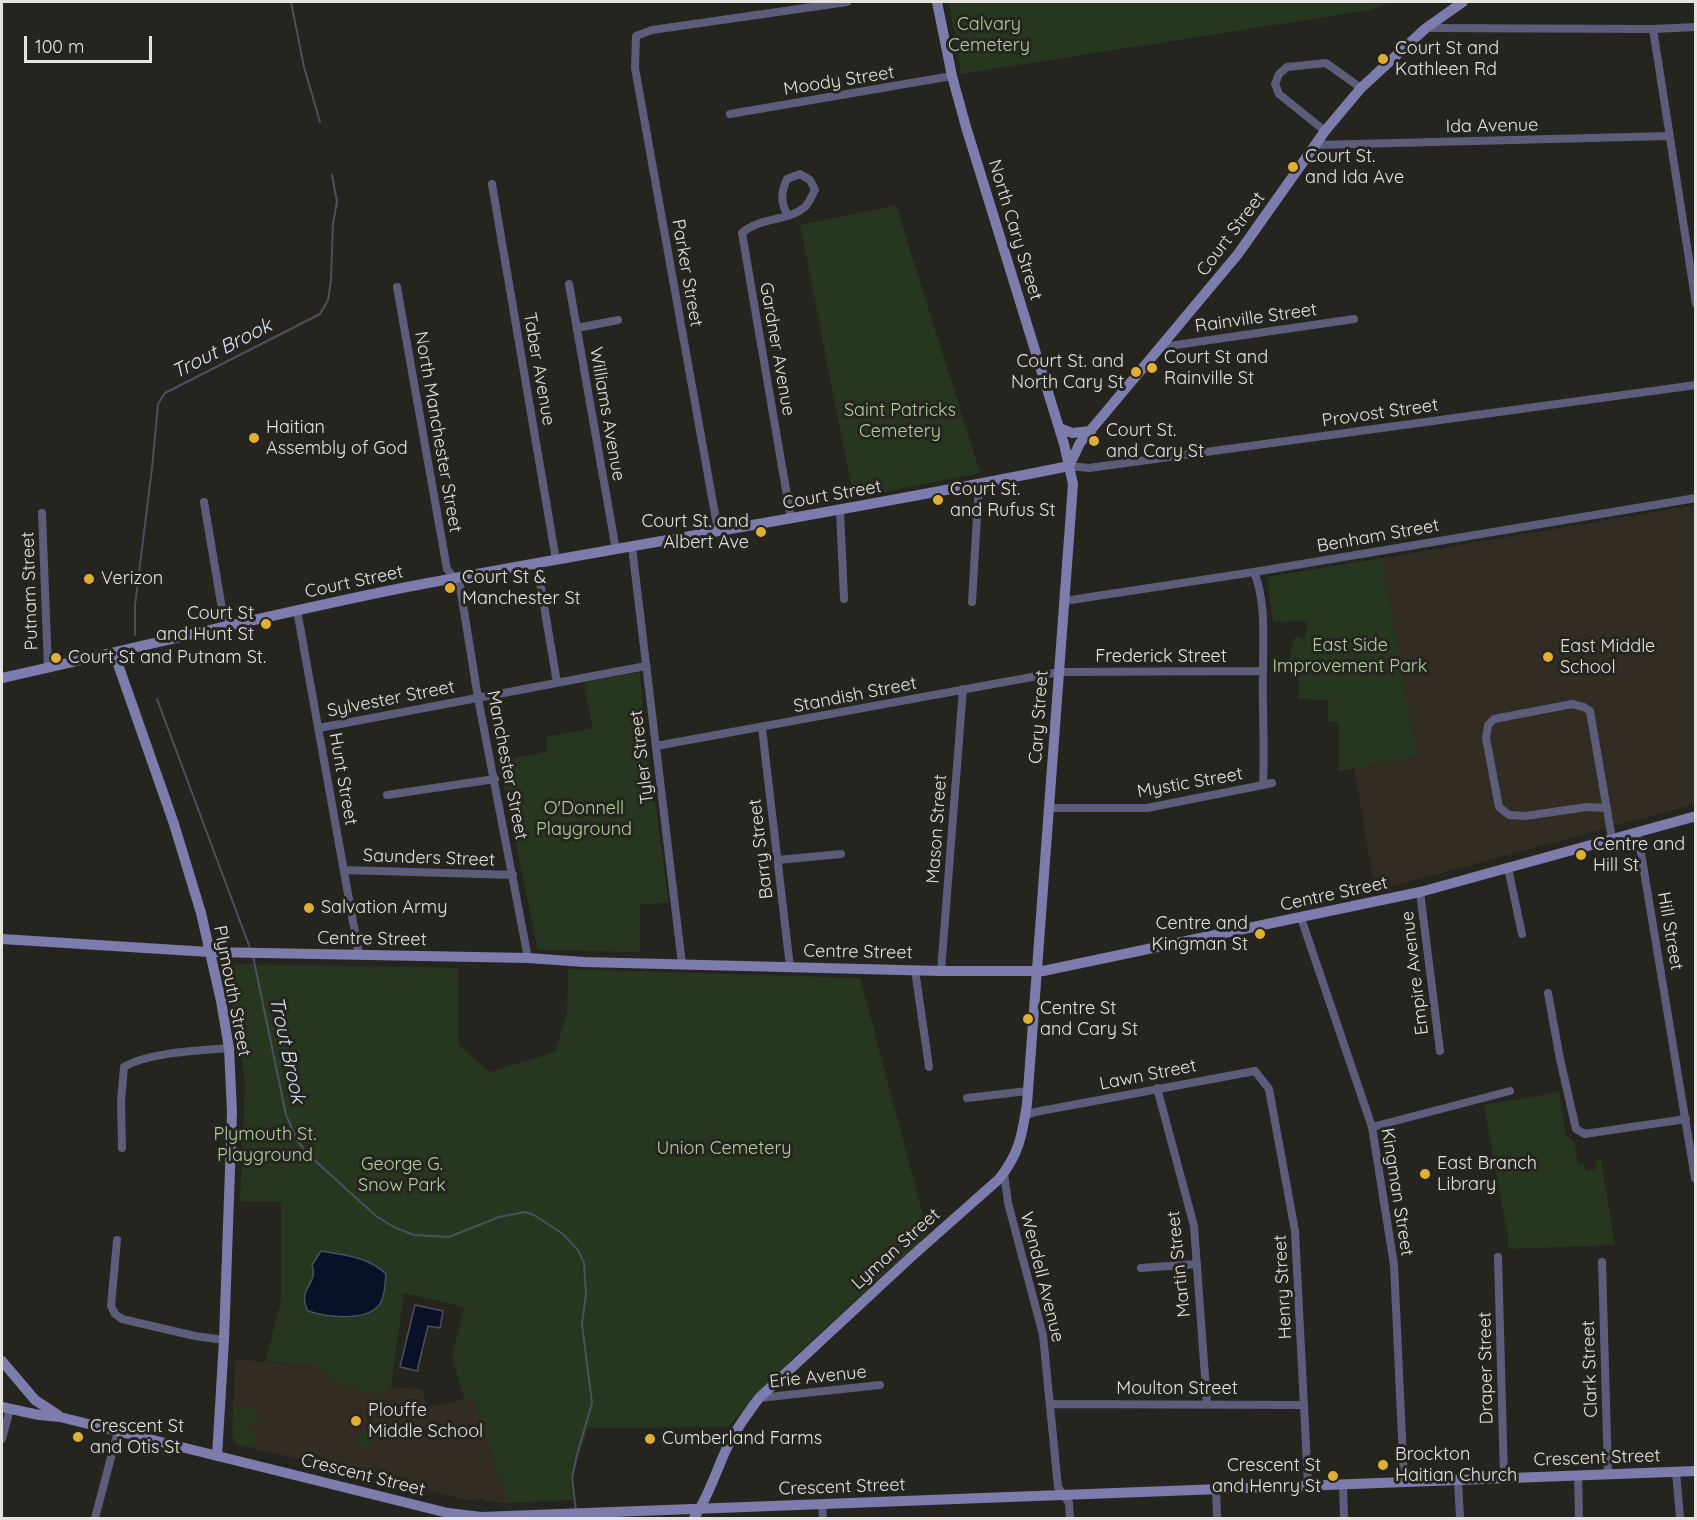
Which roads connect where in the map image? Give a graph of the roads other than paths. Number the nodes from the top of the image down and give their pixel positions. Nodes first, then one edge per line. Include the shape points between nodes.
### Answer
1 (847, 2) edge
2 (937, 2) edge
3 (1463, 2) edge
4 (1695, 27) edge
5 (1426, 28) junction
6 (1653, 29) junction
7 (952, 76) junction
8 (1361, 88) junction
9 (730, 114) dead end
10 (1325, 131) junction
11 (1669, 136) junction
12 (1316, 145) junction
13 (492, 184) dead end
14 (788, 215) junction
15 (569, 284) dead end
16 (398, 287) dead end
17 (1695, 304) edge
18 (1354, 319) dead end
19 (618, 320) dead end
20 (577, 328) junction
21 (1162, 346) junction
22 (1695, 385) edge
23 (1059, 428) junction
24 (1091, 431) junction
25 (1069, 466) junction
26 (979, 483) junction
27 (1695, 498) edge
28 (204, 502) dead end
29 (840, 511) junction
30 (42, 513) dead end
31 (791, 519) junction
32 (718, 531) junction
33 (632, 547) junction
34 (616, 550) junction
35 (556, 560) junction
36 (537, 564) junction
37 (1254, 572) junction
38 (454, 579) junction
39 (844, 599) dead end
40 (972, 602) dead end
41 (1064, 602) junction
42 (297, 610) junction
43 (225, 627) junction
44 (114, 653) junction
45 (646, 666) junction
46 (48, 668) junction
47 (1263, 671) junction
48 (1059, 672) junction
49 (2, 678) edge
50 (558, 683) junction
51 (963, 689) junction
52 (478, 698) junction
53 (319, 728) junction
54 (762, 728) junction
55 (656, 746) junction
56 (495, 779) junction
57 (387, 795) dead end
58 (1049, 808) junction
59 (1606, 808) junction
60 (1695, 816) edge
61 (1635, 833) junction
62 (1612, 839) junction
63 (841, 854) dead end
64 (778, 860) junction
65 (1508, 868) junction
66 (345, 870) junction
67 (513, 876) junction
68 (1420, 892) junction
69 (1301, 918) junction
70 (1522, 934) dead end
71 (2, 939) edge
72 (209, 952) junction
73 (359, 955) junction
74 (528, 958) junction
75 (682, 964) junction
76 (790, 967) junction
77 (915, 970) junction
78 (941, 971) junction
79 (1036, 971) junction
80 (1548, 993) dead end
81 (229, 1048) junction
82 (1440, 1051) dead end
83 (928, 1067) dead end
84 (1157, 1088) junction
85 (1269, 1089) joint
86 (1028, 1091) junction
87 (1510, 1091) dead end
88 (967, 1098) dead end
89 (1025, 1116) junction
90 (1686, 1119) junction
91 (1372, 1127) junction
92 (122, 1148) dead end
93 (1004, 1173) junction
94 (1695, 1178) edge
95 (117, 1240) dead end
96 (1498, 1257) dead end
97 (1602, 1262) dead end
98 (1197, 1264) junction
99 (1141, 1268) dead end
100 (224, 1340) junction
101 (2, 1361) edge
102 (880, 1385) dead end
103 (759, 1398) junction
104 (1051, 1404) junction
105 (1207, 1404) junction
106 (1304, 1405) junction
107 (6, 1408) edge
108 (60, 1417) junction
109 (118, 1431) junction
110 (2, 1439) edge
111 (217, 1456) junction
112 (1695, 1471) edge
113 (1676, 1472) junction
114 (1608, 1474) junction
115 (1578, 1475) junction
116 (1504, 1478) junction
117 (1458, 1480) junction
118 (1404, 1481) junction
119 (1343, 1484) junction
120 (1308, 1485) junction
121 (1216, 1489) junction
122 (1063, 1495) junction
123 (822, 1504) junction
124 (701, 1509) junction
125 (453, 1516) edge
126 (532, 1517) edge
127 (94, 1518) edge
128 (496, 1518) edge
129 (694, 1518) edge
130 (823, 1518) edge
131 (1070, 1518) edge
132 (1217, 1518) edge
133 (1344, 1518) edge
134 (1460, 1518) edge
135 (1579, 1518) edge
136 (1680, 1518) edge

1 - 32 street, Parker Street via 652,30 636,36 635,68
2 - 7 main road, North Cary Street
3 - 5 main road, Court Street
4 - 6 street
5 - 6 street
5 - 8 main road, Court Street
6 - 11 street
7 - 9 street, Moody Street
7 - 23 main road, North Cary Street
8 - 10 main road, Court Street
8 - 10 street via 1326,63 1287,67 1279,74 1275,84 1280,94
10 - 12 main road, Court Street
11 - 12 street, Ida Avenue
11 - 17 street
12 - 21 main road, Court Street via 1238,254
13 - 35 street, Taber Avenue
14 - 14 street via 805,206 815,190 810,180 800,174 787,179 782,189
14 - 31 street, Gardner Avenue via 749,226 742,234
15 - 20 street, Williams Avenue
16 - 38 street, North Manchester Street via 447,569
18 - 21 street, Rainville Street
19 - 20 street
20 - 34 street, Williams Avenue
21 - 24 main road, Court Street
22 - 25 street, Provost Street via 1089,468
23 - 24 main road via 1072,434
23 - 25 main road, North Cary Street
24 - 25 main road, Court Street
25 - 26 main road, Court Street
25 - 41 main road, Cary Street via 1072,492
26 - 29 main road, Court Street
26 - 40 street
27 - 37 street, Benham Street
28 - 43 street
29 - 31 main road, Court Street
29 - 39 street
30 - 46 street, Putnam Street
31 - 32 main road, Court Street
32 - 33 main road, Court Street
33 - 34 main road, Court Street
33 - 45 street, Tyler Street
34 - 35 main road, Court Street
35 - 36 main road, Court Street
36 - 38 main road, Court Street
36 - 50 street
37 - 41 street, Benham Street
37 - 47 street via 1264,639
38 - 42 main road, Court Street
38 - 52 street, Manchester Street via 459,586
41 - 48 main road, Cary Street
42 - 43 main road, Court Street
42 - 53 street, Hunt Street
43 - 44 main road, Court Street
44 - 46 main road, Court Street
44 - 72 main road, Plymouth Street via 174,824
45 - 50 street, Sylvester Street
45 - 55 street, Tyler Street
46 - 49 main road, Court Street
47 - 48 street, Frederick Street
47 - 58 street, Mystic Street via 1268,784 1147,808
48 - 51 street, Standish Street
48 - 58 main road, Cary Street
50 - 52 street, Sylvester Street
51 - 54 street, Standish Street
51 - 78 street, Mason Street
52 - 53 street, Sylvester Street
52 - 56 street, Manchester Street
53 - 66 street, Hunt Street
54 - 55 street, Standish Street
54 - 64 street, Barry Street
55 - 75 street, Tyler Street
56 - 57 street
56 - 67 street, Manchester Street
58 - 79 main road, Cary Street
59 - 59 street via 1590,711 1584,706 1572,704 1494,719 1488,725 1486,738 1499,807 1509,815
59 - 62 street
60 - 61 main road, Centre Street
61 - 62 main road, Centre Street
61 - 90 street, Hill Street
62 - 65 main road, Centre Street
63 - 64 street
64 - 76 street, Barry Street
65 - 68 main road, Centre Street
65 - 70 street
66 - 67 street, Saunders Street
66 - 73 street, Hunt Street
67 - 74 street, Manchester Street
68 - 69 main road, Centre Street
68 - 82 street, Empire Avenue
69 - 79 main road, Centre Street
69 - 91 street, Kingman Street
71 - 72 main road, Centre Street
72 - 73 main road, Centre Street
72 - 81 main road, Plymouth Street
73 - 74 main road, Centre Street
74 - 75 main road, Centre Street
75 - 76 main road, Centre Street
76 - 77 main road, Centre Street
77 - 78 main road, Centre Street
77 - 83 street
78 - 79 main road, Centre Street
79 - 86 main road, Lyman Street
80 - 90 street via 1576,1129 1585,1134
81 - 92 street via 148,1058 124,1066
81 - 100 main road, Plymouth Street via 232,1112
84 - 85 street, Lawn Street via 1255,1071
84 - 89 street, Lawn Street
84 - 98 street, Martin Street via 1194,1226
85 - 106 street, Henry Street via 1295,1231
86 - 88 street
86 - 89 main road, Lyman Street
87 - 91 street
89 - 93 main road, Lyman Street via 1019,1149
90 - 94 street, Hill Street
91 - 118 street, Kingman Street via 1394,1265
93 - 103 main road, Lyman Street
93 - 104 street, Wendell Avenue via 1008,1203 1043,1335
95 - 100 street via 111,1306 115,1314 122,1319
96 - 116 street, Draper Street
97 - 114 street, Clark Street
98 - 99 street
98 - 105 street, Martin Street
100 - 111 main road, Plymouth Street
101 - 108 main road via 35,1400
102 - 103 street, Erie Avenue
103 - 124 main road, Lyman Street via 739,1426
104 - 105 street, Moulton Street
104 - 122 street, Wendell Avenue via 1058,1487
105 - 106 street, Moulton Street
106 - 120 street, Henry Street
107 - 108 main road, Crescent Street
107 - 110 street
108 - 109 main road, Crescent Street
109 - 111 main road, Crescent Street
109 - 127 street
111 - 125 main road, Crescent Street
112 - 113 main road, Crescent Street
113 - 114 main road, Crescent Street
113 - 136 street
114 - 115 main road, Crescent Street
115 - 116 main road, Crescent Street
115 - 135 street
116 - 117 main road, Crescent Street
117 - 118 main road, Crescent Street
117 - 134 street
118 - 119 main road, Crescent Street
119 - 120 main road, Crescent Street
119 - 133 street
120 - 121 main road, Crescent Street
121 - 122 main road, Crescent Street
121 - 132 street
122 - 123 main road, Crescent Street
122 - 131 street, Wendell Avenue via 1069,1503
123 - 124 main road, Crescent Street
123 - 130 street
124 - 126 main road, Crescent Street
124 - 129 main road, Lyman Street
125 - 128 main road, Crescent Street
126 - 128 main road, Crescent Street

